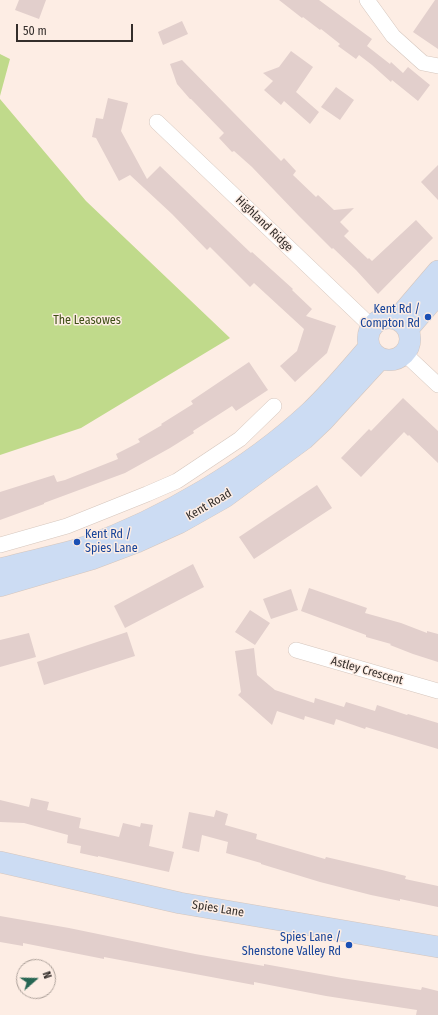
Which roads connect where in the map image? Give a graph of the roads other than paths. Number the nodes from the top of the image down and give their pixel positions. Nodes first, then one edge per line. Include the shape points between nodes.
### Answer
1 (367, 0) edge
2 (438, 66) edge
3 (157, 122) dead end
4 (438, 271) edge
5 (438, 294) edge
6 (403, 324) junction
7 (372, 326) junction
8 (375, 353) junction
9 (405, 354) junction
10 (438, 385) edge
11 (274, 406) dead end
12 (177, 480) junction
13 (187, 500) junction
14 (0, 545) edge
15 (0, 569) edge
16 (0, 586) edge
17 (296, 650) dead end
18 (438, 691) edge
19 (0, 862) edge
20 (438, 947) edge

1 - 2 street via 393,36 423,63
3 - 7 street, Highland Ridge
4 - 6 main road
5 - 6 main road
6 - 7 main road via 390,318
6 - 9 main road via 411,338 410,347
7 - 8 main road via 368,336
8 - 9 main road via 389,361 398,360
8 - 13 main road, Kent Road via 267,448
8 - 16 main road, Kent Road via 323,421 304,439 225,497 179,523 137,542 92,559
9 - 10 street
11 - 12 street via 240,439
12 - 13 street, Kent Road
12 - 14 street via 67,526
13 - 15 main road, Kent Road via 84,547
17 - 18 street, Astley Crescent
19 - 20 main road, Spies Lane via 180,903

